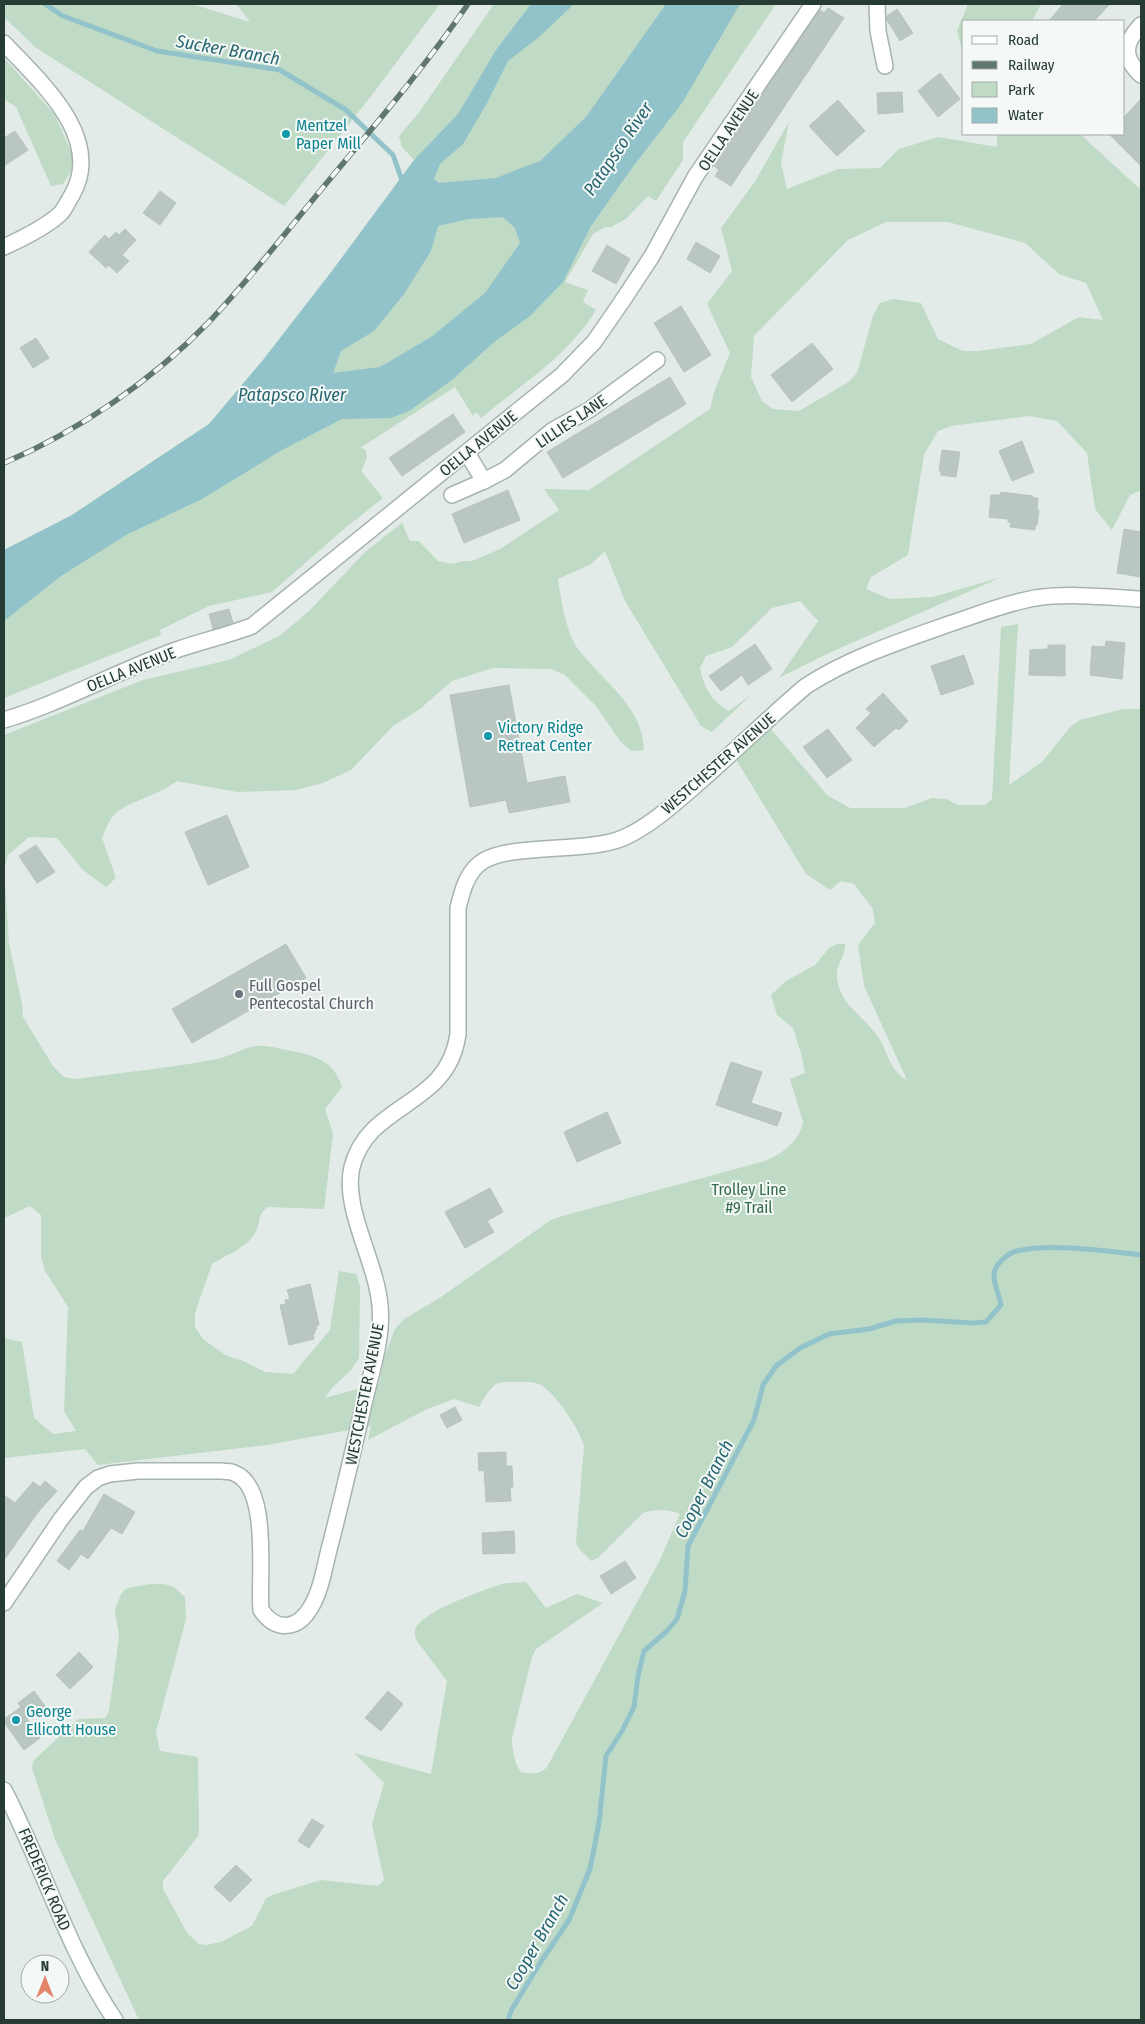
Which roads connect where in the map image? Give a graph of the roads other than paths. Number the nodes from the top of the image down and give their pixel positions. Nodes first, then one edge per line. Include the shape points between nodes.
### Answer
1 (813, 4) edge
2 (877, 4) edge
3 (1141, 24) edge
4 (4, 42) edge
5 (885, 66) dead end
6 (1141, 75) edge
7 (4, 247) edge
8 (657, 360) dead end
9 (467, 453) junction
10 (484, 481) junction
11 (452, 495) dead end
12 (1141, 600) edge
13 (4, 720) edge
14 (4, 1603) edge
15 (4, 1790) edge
16 (115, 2020) edge

1 - 9 street, OELLA AVENUE via 696,177 652,256 594,342 562,374
2 - 5 street
3 - 6 street via 1131,36 1127,49 1129,61
4 - 7 street via 48,91 72,124 80,146 81,172 62,212 47,224
8 - 10 street, LILLIES LANE via 589,410 553,430 505,470
9 - 10 street
9 - 13 street, OELLA AVENUE via 252,626 179,649
10 - 11 street, LILLIES LANE
12 - 14 street, WESTCHESTER AVENUE via 1035,598 877,649 806,686 671,807 624,837 594,846 498,855 480,863 469,874 458,908 458,1034 450,1062 429,1088 372,1129 358,1148 352,1169 350,1191 374,1272 380,1308 373,1365 346,1484 311,1607 292,1626 268,1620 261,1610 257,1507 252,1490 243,1479 234,1473 222,1472 138,1471 98,1478 86,1487 66,1513
15 - 16 street, FREDERICK ROAD via 74,1948

